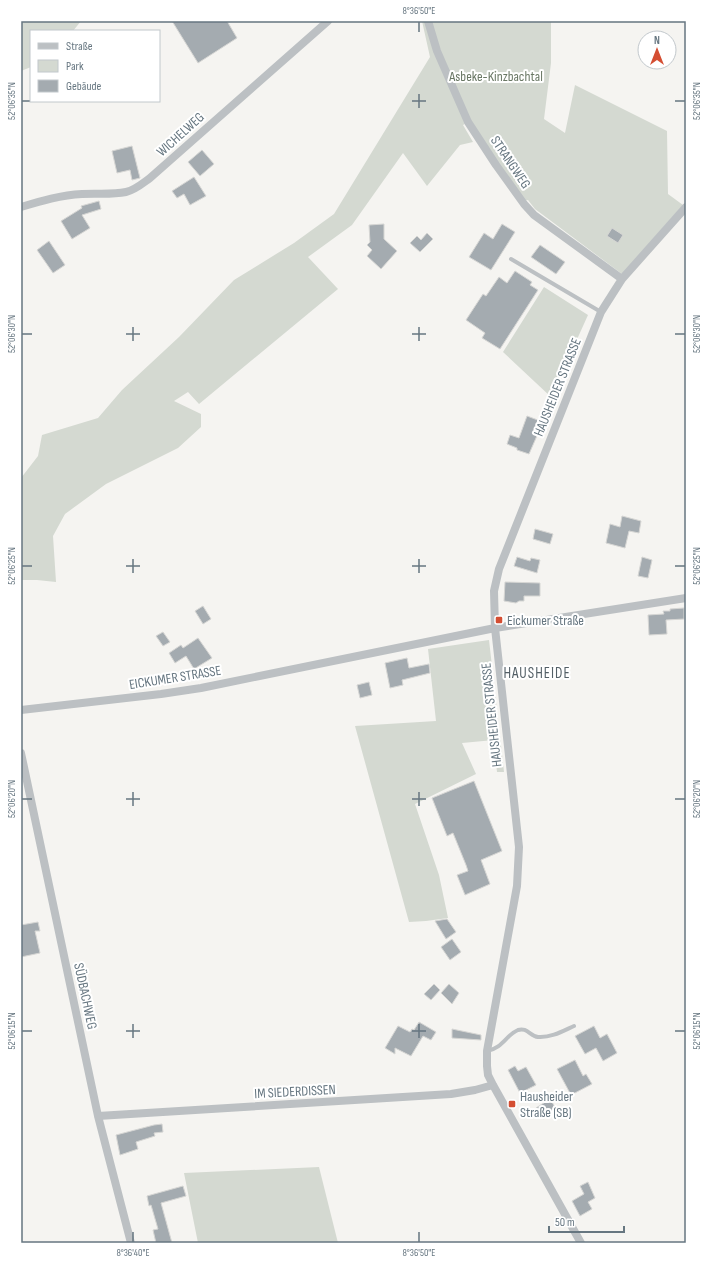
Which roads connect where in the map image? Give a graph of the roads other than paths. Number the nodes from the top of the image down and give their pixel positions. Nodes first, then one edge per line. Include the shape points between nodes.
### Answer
1 (328, 21) edge
2 (428, 21) edge
3 (21, 207) edge
4 (686, 208) edge
5 (511, 259) dead end
6 (622, 279) junction
7 (601, 312) junction
8 (686, 598) edge
9 (495, 628) junction
10 (21, 710) edge
11 (21, 753) edge
12 (574, 1026) dead end
13 (487, 1051) junction
14 (493, 1085) junction
15 (98, 1116) junction
16 (131, 1243) edge
17 (581, 1243) edge

1 - 3 street, WICHELWEG via 150,178 136,187 127,192 112,194 56,197
2 - 6 street, STRANGWEG via 437,51 468,122 524,204 534,215
4 - 6 street, HAUSHEIDER STRASSE
5 - 7 lane
6 - 7 street, HAUSHEIDER STRASSE
7 - 9 street, HAUSHEIDER STRASSE via 499,569 494,591
8 - 9 street, EICKUMER STRASSE
9 - 10 street, EICKUMER STRASSE via 201,688
9 - 13 street, HAUSHEIDER STRASSE via 519,860 517,886
11 - 15 street, SÜDBACHWEG
12 - 13 lane via 544,1037 521,1030 498,1048
13 - 14 street, HAUSHEIDER STRASSE via 488,1075
14 - 15 street, IM SIEDERDISSEN via 451,1094
14 - 17 street, HAUSHEIDER STRASSE
15 - 16 street, SÜDBACHWEG

